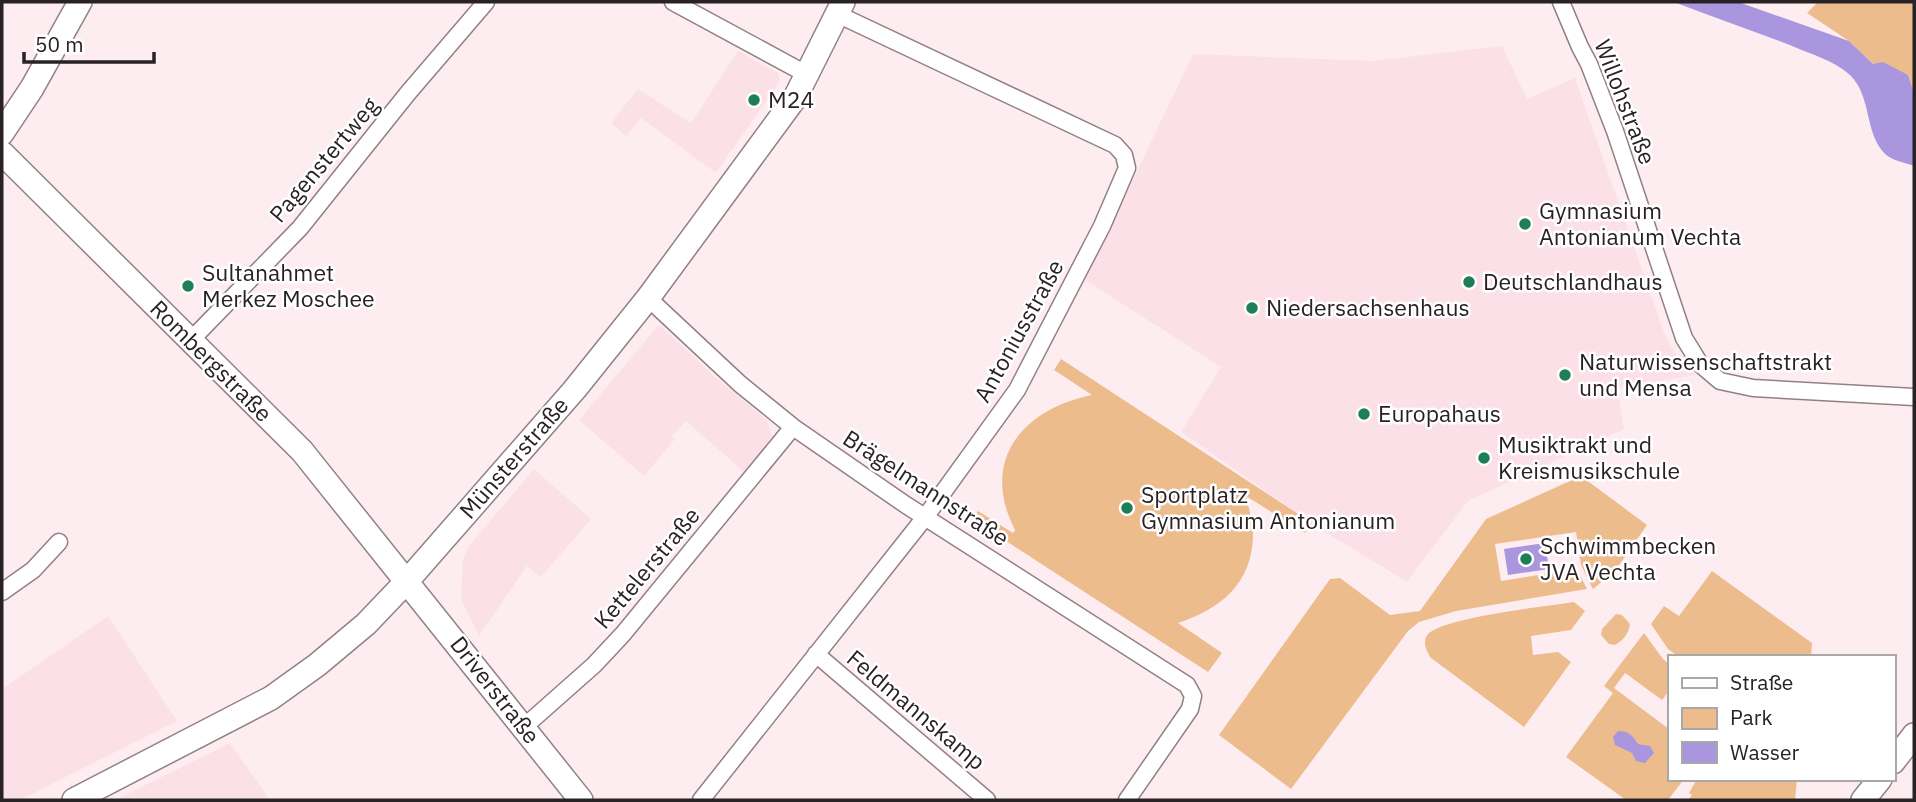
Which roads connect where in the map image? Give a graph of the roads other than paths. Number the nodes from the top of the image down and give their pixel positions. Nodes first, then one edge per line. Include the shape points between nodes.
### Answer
1 (80, 2) edge
2 (486, 2) edge
3 (673, 2) edge
4 (1561, 2) edge
5 (840, 8) edge
6 (808, 75) junction
7 (2, 133) edge
8 (2, 153) edge
9 (648, 298) junction
10 (191, 340) junction
11 (1914, 397) edge
12 (793, 427) junction
13 (926, 516) junction
14 (59, 542) dead end
15 (408, 580) junction
16 (2, 592) edge
17 (816, 654) junction
18 (524, 727) junction
19 (1914, 735) edge
20 (1895, 759) edge
21 (1878, 781) edge
22 (74, 800) edge
23 (581, 800) edge
24 (701, 800) edge
25 (987, 800) edge
26 (1127, 800) edge
27 (1863, 800) edge

1 - 7 main road
2 - 10 street, Pagenstertweg via 300,228
3 - 6 street
4 - 11 street, Willohstraße via 1615,131 1684,338 1700,364 1720,381 1753,388
5 - 6 main road, Münsterstraße
5 - 13 street, Antoniusstraße via 1115,145 1127,168 1017,390
6 - 9 main road, Münsterstraße
8 - 10 main road, Rombergstraße
9 - 12 street, Brägelmannstraße
9 - 15 main road, Münsterstraße
10 - 15 main road, Rombergstraße via 303,451
12 - 13 street, Brägelmannstraße
12 - 18 street, Kettelerstraße via 623,634
13 - 17 street, Antoniusstraße
13 - 26 street, Brägelmannstraße via 1187,685 1193,696 1190,709
14 - 16 street via 33,570
15 - 18 main road, Driverstraße
15 - 22 main road, Münsterstraße via 366,624 271,698
17 - 24 street, Antoniusstraße
17 - 25 street, Feldmannskamp
18 - 23 main road, Driverstraße
19 - 20 main road
21 - 27 main road

